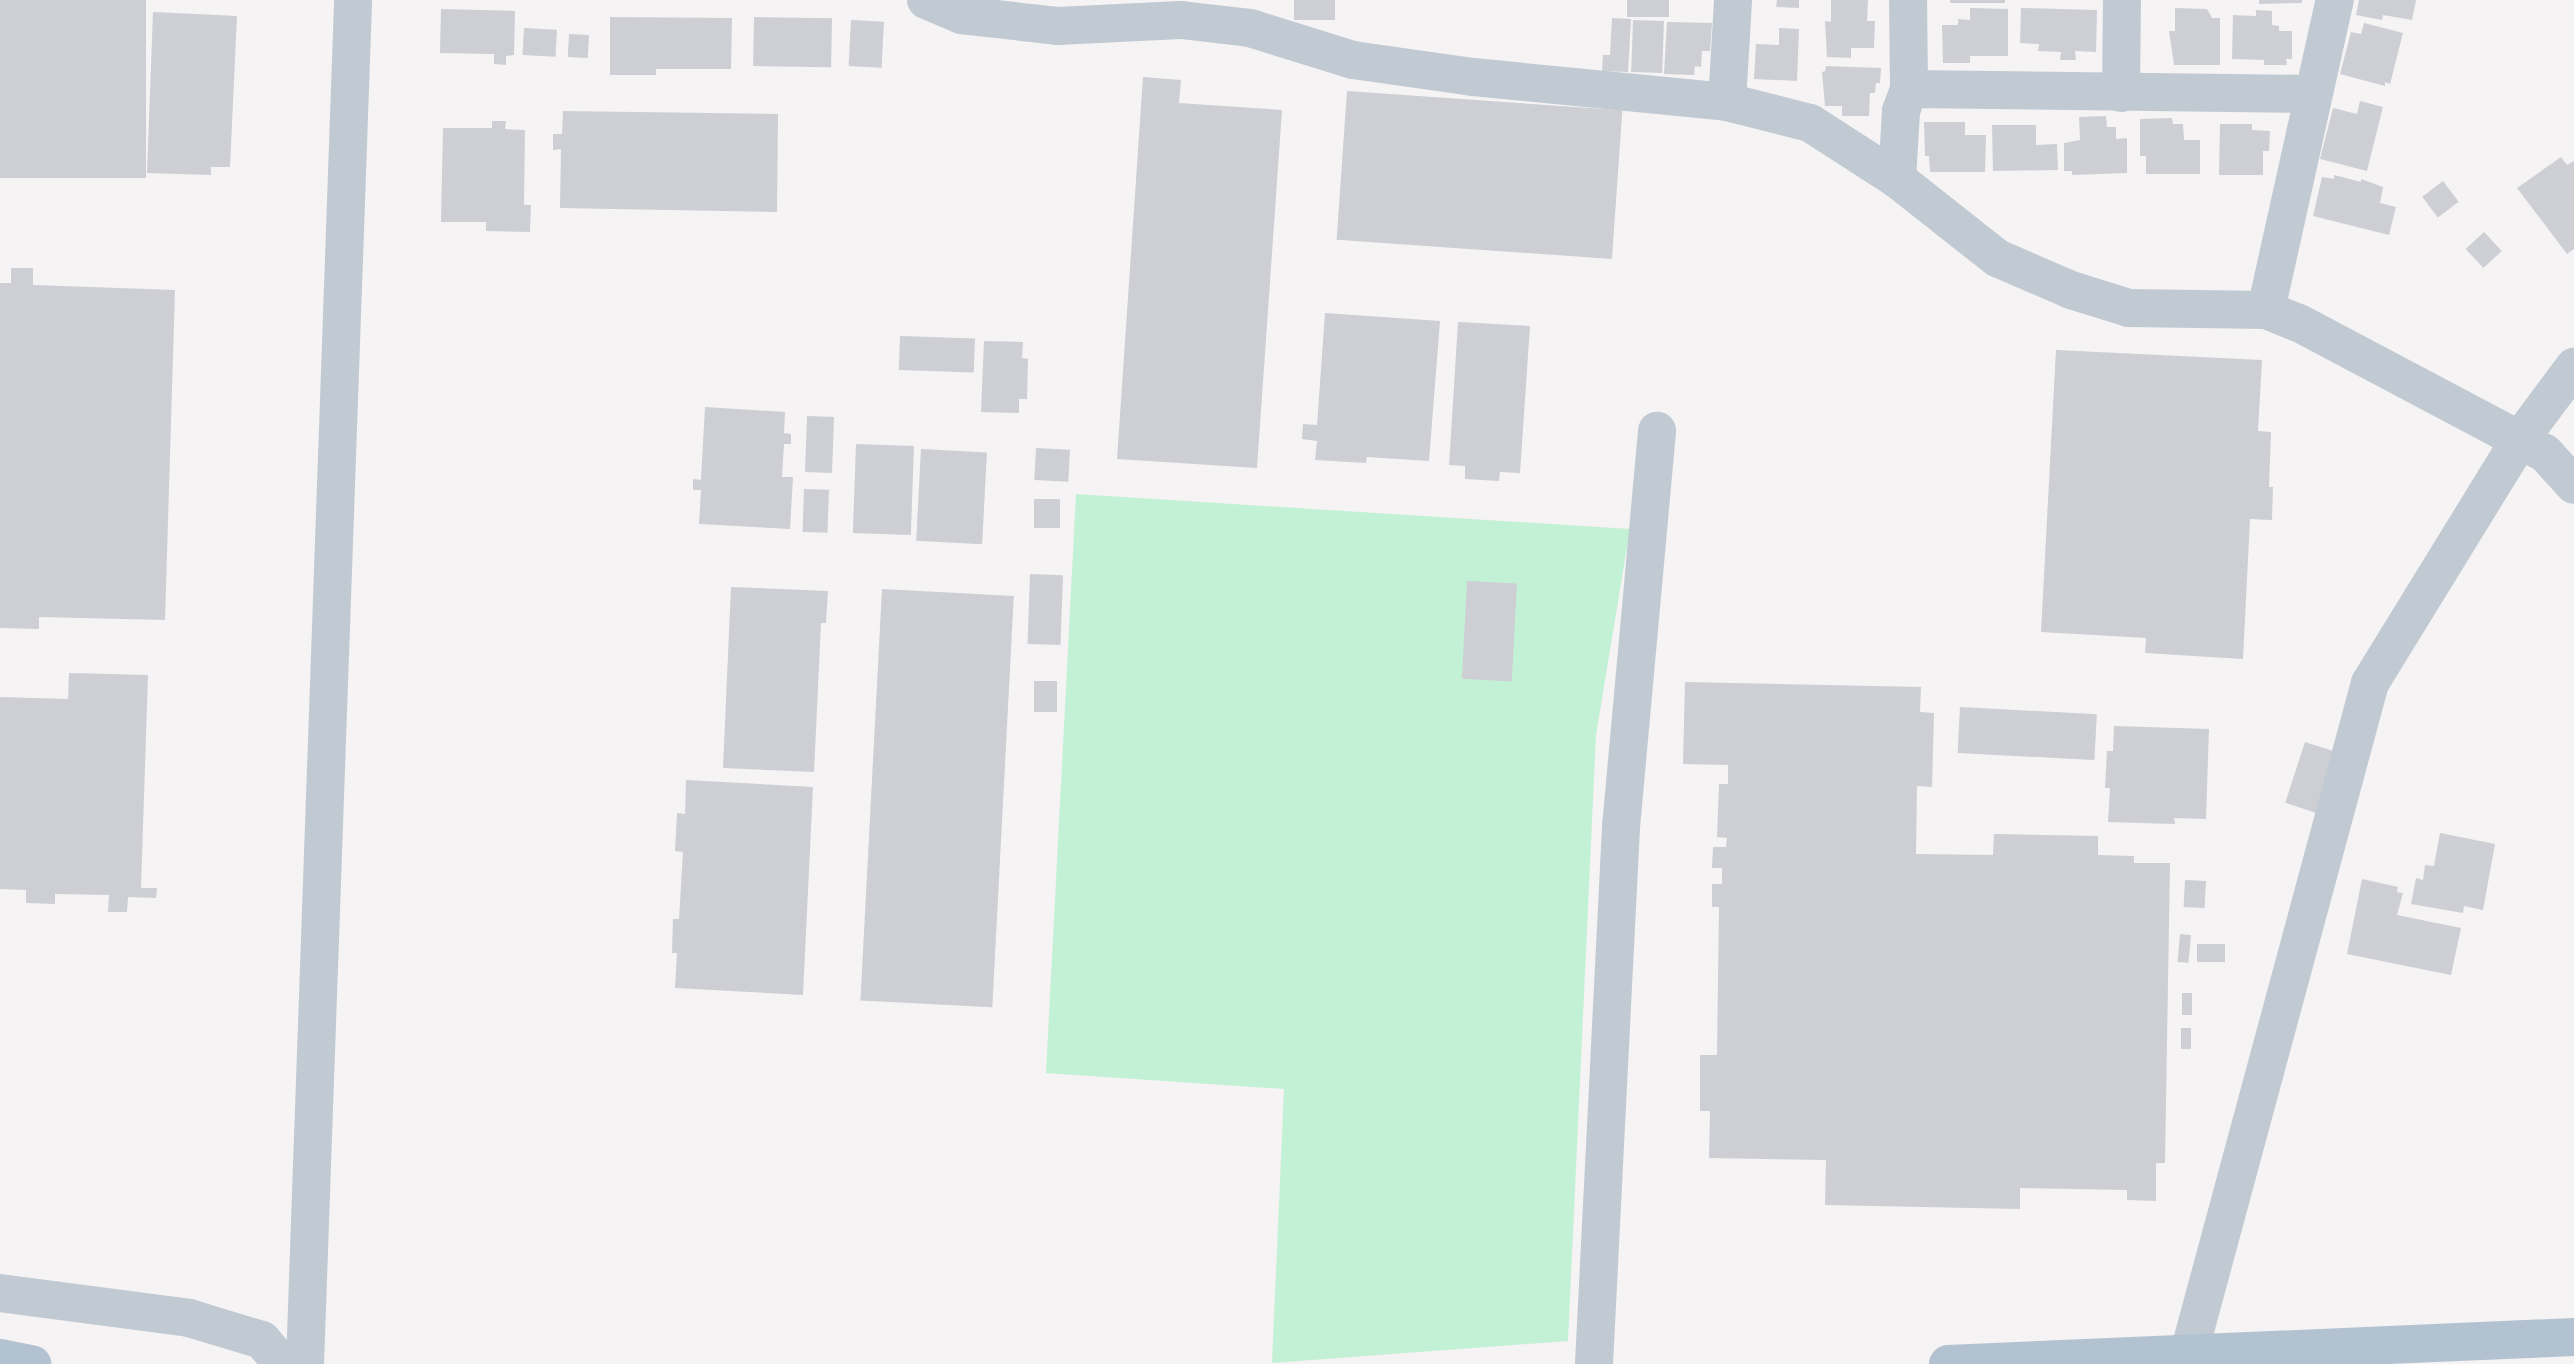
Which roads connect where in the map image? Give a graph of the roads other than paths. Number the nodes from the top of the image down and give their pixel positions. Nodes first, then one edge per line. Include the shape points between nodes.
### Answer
1 (353, 0) edge
2 (926, 0) edge
3 (1733, 0) edge
4 (1908, 0) edge
5 (2122, 0) edge
6 (2334, 0) edge
7 (1909, 89) junction
8 (2122, 93) junction
9 (2312, 94) junction
10 (1727, 102) junction
11 (1897, 179) junction
12 (2266, 310) junction
13 (2574, 368) edge
14 (1657, 431) dead end
15 (2518, 442) junction
16 (2574, 485) edge
17 (0, 1293) edge
18 (2574, 1337) edge
19 (0, 1358) edge
20 (2186, 1360) edge
21 (32, 1364) edge
22 (282, 1364) edge
23 (305, 1364) edge
24 (1594, 1364) edge
25 (1948, 1364) edge

1 - 23 street
2 - 10 street via 961,15 1057,26 1181,20 1250,28 1353,60
3 - 10 street
4 - 7 street
5 - 8 street
6 - 9 street
7 - 8 street
7 - 11 street via 1901,111
8 - 9 street
9 - 12 street
10 - 11 street via 1810,123
11 - 12 street via 1997,258 2071,290 2129,308
12 - 15 street via 2299,323
13 - 15 street
14 - 24 street via 1621,827
15 - 16 street via 2544,453
15 - 20 street via 2370,683
17 - 22 street via 189,1318 262,1340
18 - 20 main road
19 - 21 main road
20 - 25 main road

